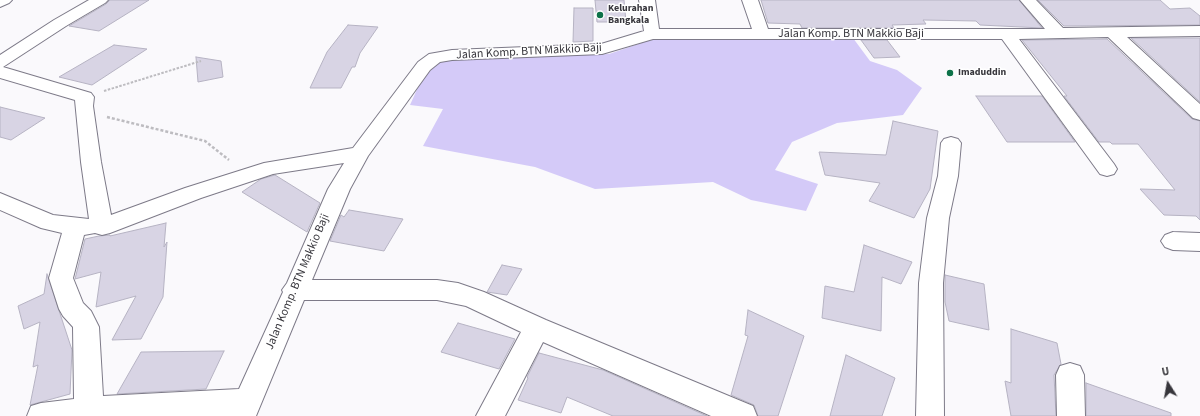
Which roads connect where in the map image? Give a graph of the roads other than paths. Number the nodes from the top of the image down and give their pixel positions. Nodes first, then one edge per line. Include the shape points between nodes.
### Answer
1 (4, 0) edge
2 (100, 0) edge
3 (647, 0) edge
4 (750, 0) edge
5 (1028, 0) edge
6 (0, 2) edge
7 (1200, 31) edge
8 (1112, 32) junction
9 (1058, 33) junction
10 (652, 34) junction
11 (762, 34) junction
12 (1007, 34) junction
13 (0, 63) edge
14 (0, 72) edge
15 (0, 86) edge
16 (85, 105) junction
17 (1200, 114) edge
18 (951, 143) dead end
19 (359, 154) junction
20 (1107, 169) dead end
21 (1, 202) edge
22 (75, 227) junction
23 (102, 227) junction
24 (1173, 241) dead end
25 (1200, 242) edge
26 (294, 290) junction
27 (537, 328) junction
28 (1070, 375) dead end
29 (245, 409) edge
30 (89, 410) junction
31 (41, 416) edge
32 (490, 416) edge
33 (744, 416) edge
34 (930, 416) edge
35 (1071, 416) edge

1 - 6 street
2 - 13 street
3 - 10 street
4 - 11 street
5 - 9 street
7 - 8 street, Jalan Komp. BTN Makkio Baji
8 - 9 street, Jalan Komp. BTN Makkio Baji
8 - 17 street
9 - 12 street, Jalan Komp. BTN Makkio Baji
10 - 11 street, Jalan Komp. BTN Makkio Baji
10 - 19 street, Jalan Komp. BTN Makkio Baji via 602,49 452,55 435,58 424,66
11 - 12 street, Jalan Komp. BTN Makkio Baji
12 - 20 street
14 - 16 street
15 - 16 street via 69,104
16 - 23 street
18 - 34 street via 948,176 938,218 931,283
19 - 23 street via 290,164 248,175
19 - 26 street, Jalan Komp. BTN Makkio Baji via 339,189
21 - 22 street via 37,218
22 - 23 street
22 - 30 street via 61,278 72,309 86,327
24 - 25 street
26 - 27 street via 437,290 458,293
26 - 29 street, Jalan Komp. BTN Makkio Baji
27 - 32 street
27 - 33 street
28 - 35 street
29 - 30 street
30 - 31 street

